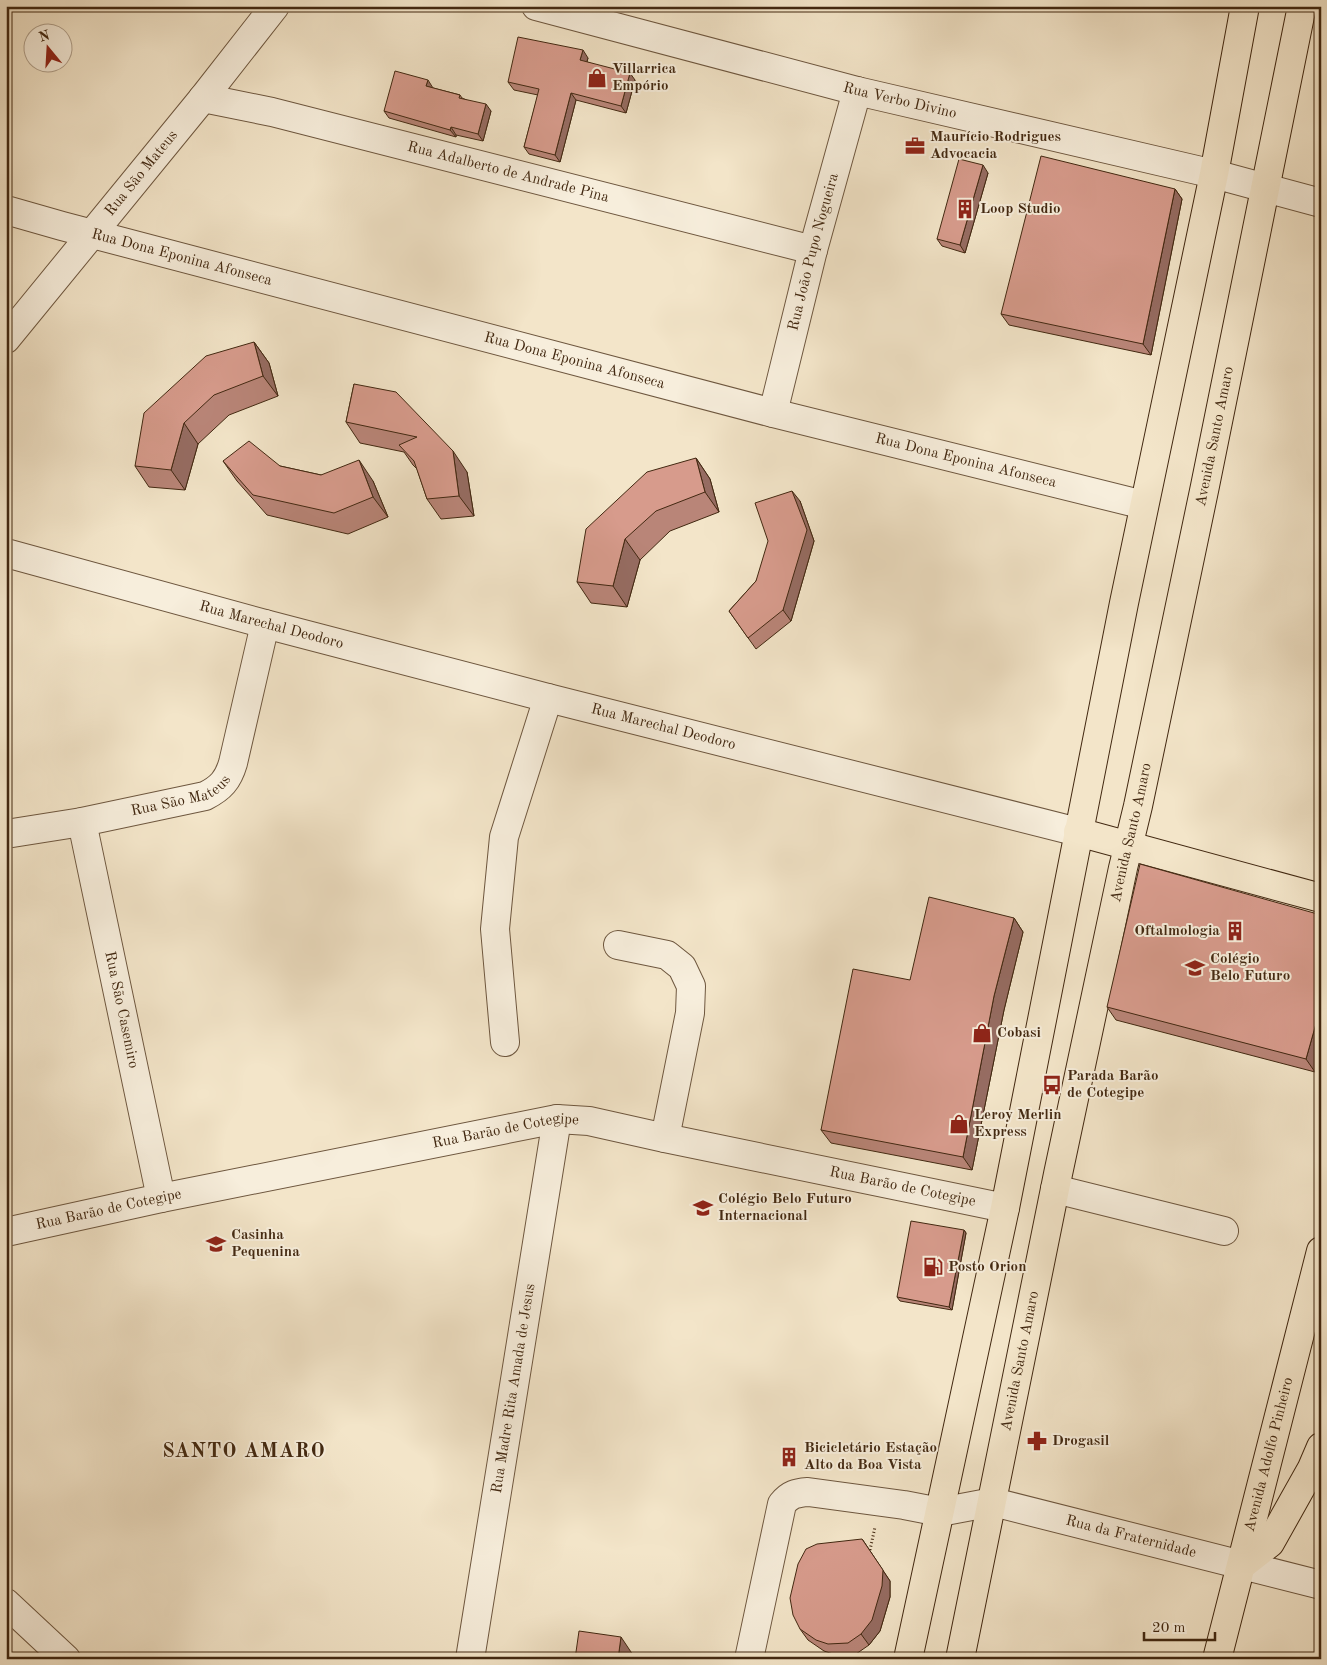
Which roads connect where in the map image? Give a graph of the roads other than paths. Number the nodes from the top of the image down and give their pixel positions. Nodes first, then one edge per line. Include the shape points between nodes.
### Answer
1 (275, 6) edge
2 (536, 6) edge
3 (1302, 6) edge
4 (1239, 8) edge
5 (586, 13) edge
6 (857, 91) junction
7 (203, 98) junction
8 (1214, 174) junction
9 (1266, 187) junction
10 (1321, 203) edge
11 (6, 210) edge
12 (93, 233) junction
13 (813, 250) junction
14 (6, 339) edge
15 (773, 413) junction
16 (1144, 504) junction
17 (6, 553) edge
18 (265, 624) junction
19 (548, 698) junction
20 (82, 822) junction
21 (1078, 832) junction
22 (6, 834) edge
23 (1128, 846) junction
24 (1321, 898) edge
25 (618, 945) dead end
26 (505, 1042) dead end
27 (557, 1119) junction
28 (665, 1138) junction
29 (1055, 1189) junction
30 (162, 1198) junction
31 (1005, 1208) junction
32 (1224, 1231) dead end
33 (6, 1232) edge
34 (1321, 1251) edge
35 (1321, 1448) edge
36 (993, 1502) junction
37 (940, 1512) junction
38 (1242, 1565) junction
39 (1321, 1585) edge
40 (6, 1602) edge
41 (66, 1659) edge
42 (470, 1659) edge
43 (750, 1659) edge
44 (908, 1659) edge
45 (960, 1659) edge
46 (1217, 1659) edge

1 - 7 street, Rua São Mateus
2 - 5 street, Rua Verbo Divino
3 - 9 main road, Avenida Santo Amaro
4 - 8 main road
5 - 6 street, Rua Verbo Divino
6 - 8 street, Rua Verbo Divino
6 - 13 street, Rua João Pupo Nogueira
7 - 12 street, Rua São Mateus
7 - 13 street, Rua Adalberto de Andrade Pina via 272,112
8 - 9 street, Rua Verbo Divino
8 - 16 main road
9 - 10 street, Rua Verbo Divino
9 - 23 main road, Avenida Santo Amaro
11 - 12 street, Rua Dona Eponina Afonseca
12 - 14 street, Rua São Mateus
12 - 15 street, Rua Dona Eponina Afonseca
13 - 15 street, Rua João Pupo Nogueira
15 - 16 street, Rua Dona Eponina Afonseca
16 - 21 main road
17 - 18 street, Rua Marechal Deodoro
18 - 19 street, Rua Marechal Deodoro
18 - 20 street, Rua São Mateus via 232,764 224,783 205,796
19 - 21 street, Rua Marechal Deodoro
19 - 26 street via 504,837 495,928
20 - 22 street, Rua São Mateus
20 - 30 street, Rua São Casemiro
21 - 23 main road, Rua Marechal Deodoro
21 - 31 main road
23 - 24 main road, Rua Marechal Deodoro
23 - 29 main road, Avenida Santo Amaro
25 - 28 street via 667,956 682,967 691,986 690,1013
27 - 28 street, Rua Barão de Cotegipe via 589,1121
27 - 30 street, Rua Barão de Cotegipe
27 - 42 street, Rua Madre Rita Amada de Jesus
28 - 31 street, Rua Barão de Cotegipe
29 - 32 street
29 - 36 main road, Avenida Santo Amaro
30 - 33 street, Rua Barão de Cotegipe
31 - 37 main road
34 - 38 main road, Avenida Adolfo Pinheiro
35 - 38 main road via 1270,1543
36 - 37 street, Rua da Fraternidade
36 - 38 street, Rua da Fraternidade
36 - 45 main road, Avenida Santo Amaro
37 - 43 street via 808,1492 789,1496 782,1504
37 - 44 main road
38 - 39 street, Rua da Fraternidade
38 - 46 main road, Avenida Adolfo Pinheiro
40 - 41 street

